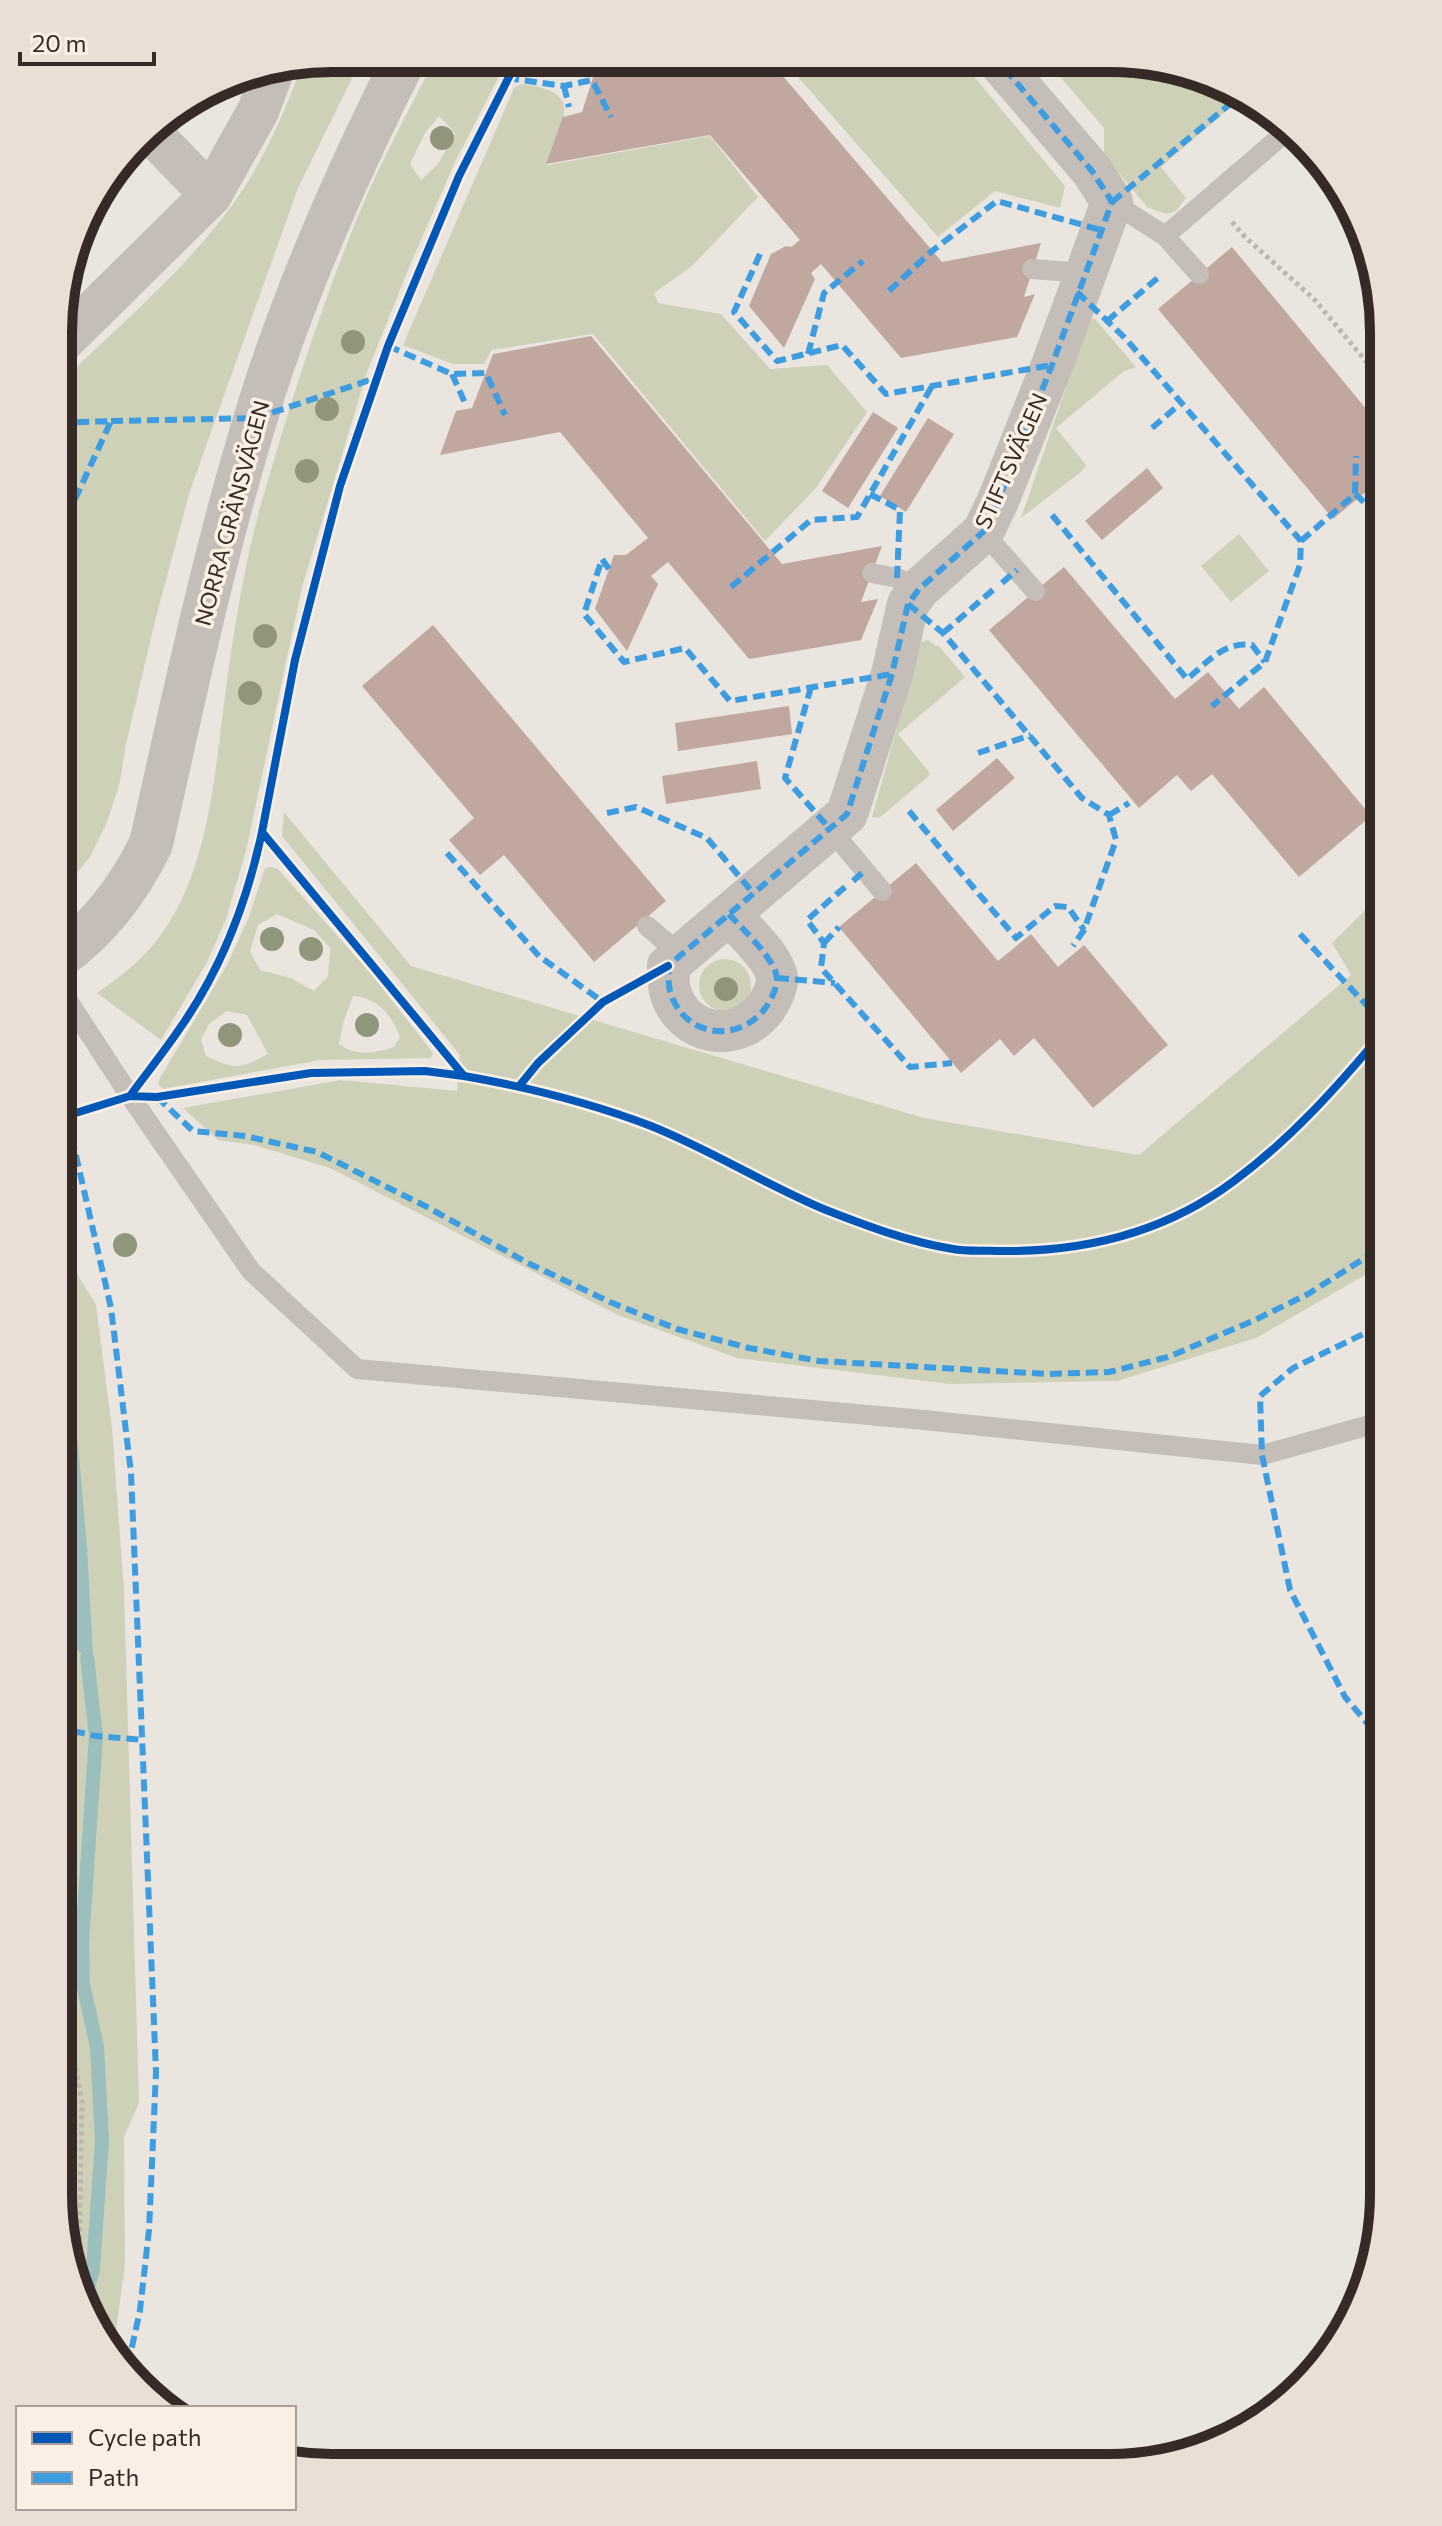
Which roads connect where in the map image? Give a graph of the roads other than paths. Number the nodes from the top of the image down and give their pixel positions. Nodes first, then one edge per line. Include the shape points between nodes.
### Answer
1 (398, 72) edge
2 (1008, 72) edge
3 (270, 80) edge
4 (1279, 138) dead end
5 (157, 139) edge
6 (211, 195) junction
7 (1112, 202) junction
8 (1165, 236) junction
9 (1032, 269) dead end
10 (1085, 273) junction
11 (1199, 274) dead end
12 (72, 332) edge
13 (983, 532) junction
14 (872, 573) dead end
15 (919, 589) junction
16 (1035, 591) dead end
17 (831, 830) junction
18 (882, 891) dead end
19 (729, 914) junction
20 (647, 926) dead end
21 (72, 946) edge
22 (680, 954) junction
23 (72, 1007) edge
24 (1369, 1425) edge

1 - 21 street, NORRA GRÄNSVÄGEN via 308,271 260,403 231,499 151,844 130,885
2 - 7 street
3 - 6 street
4 - 8 lane
5 - 6 street
6 - 12 street
7 - 8 lane
7 - 10 street, STIFTSVÄGEN
8 - 11 lane
9 - 10 lane
10 - 13 street, STIFTSVÄGEN
13 - 15 street, STIFTSVÄGEN
13 - 16 lane
14 - 15 lane
15 - 17 street, STIFTSVÄGEN via 908,604 892,674 847,814
17 - 18 lane
17 - 19 street, STIFTSVÄGEN
19 - 22 street, STIFTSVÄGEN
19 - 22 street via 769,959 777,978 772,999 759,1018 736,1031 716,1033 697,1027 682,1014 671,992 668,966
20 - 22 lane
23 - 24 lane via 251,1271 357,1369 1262,1455

